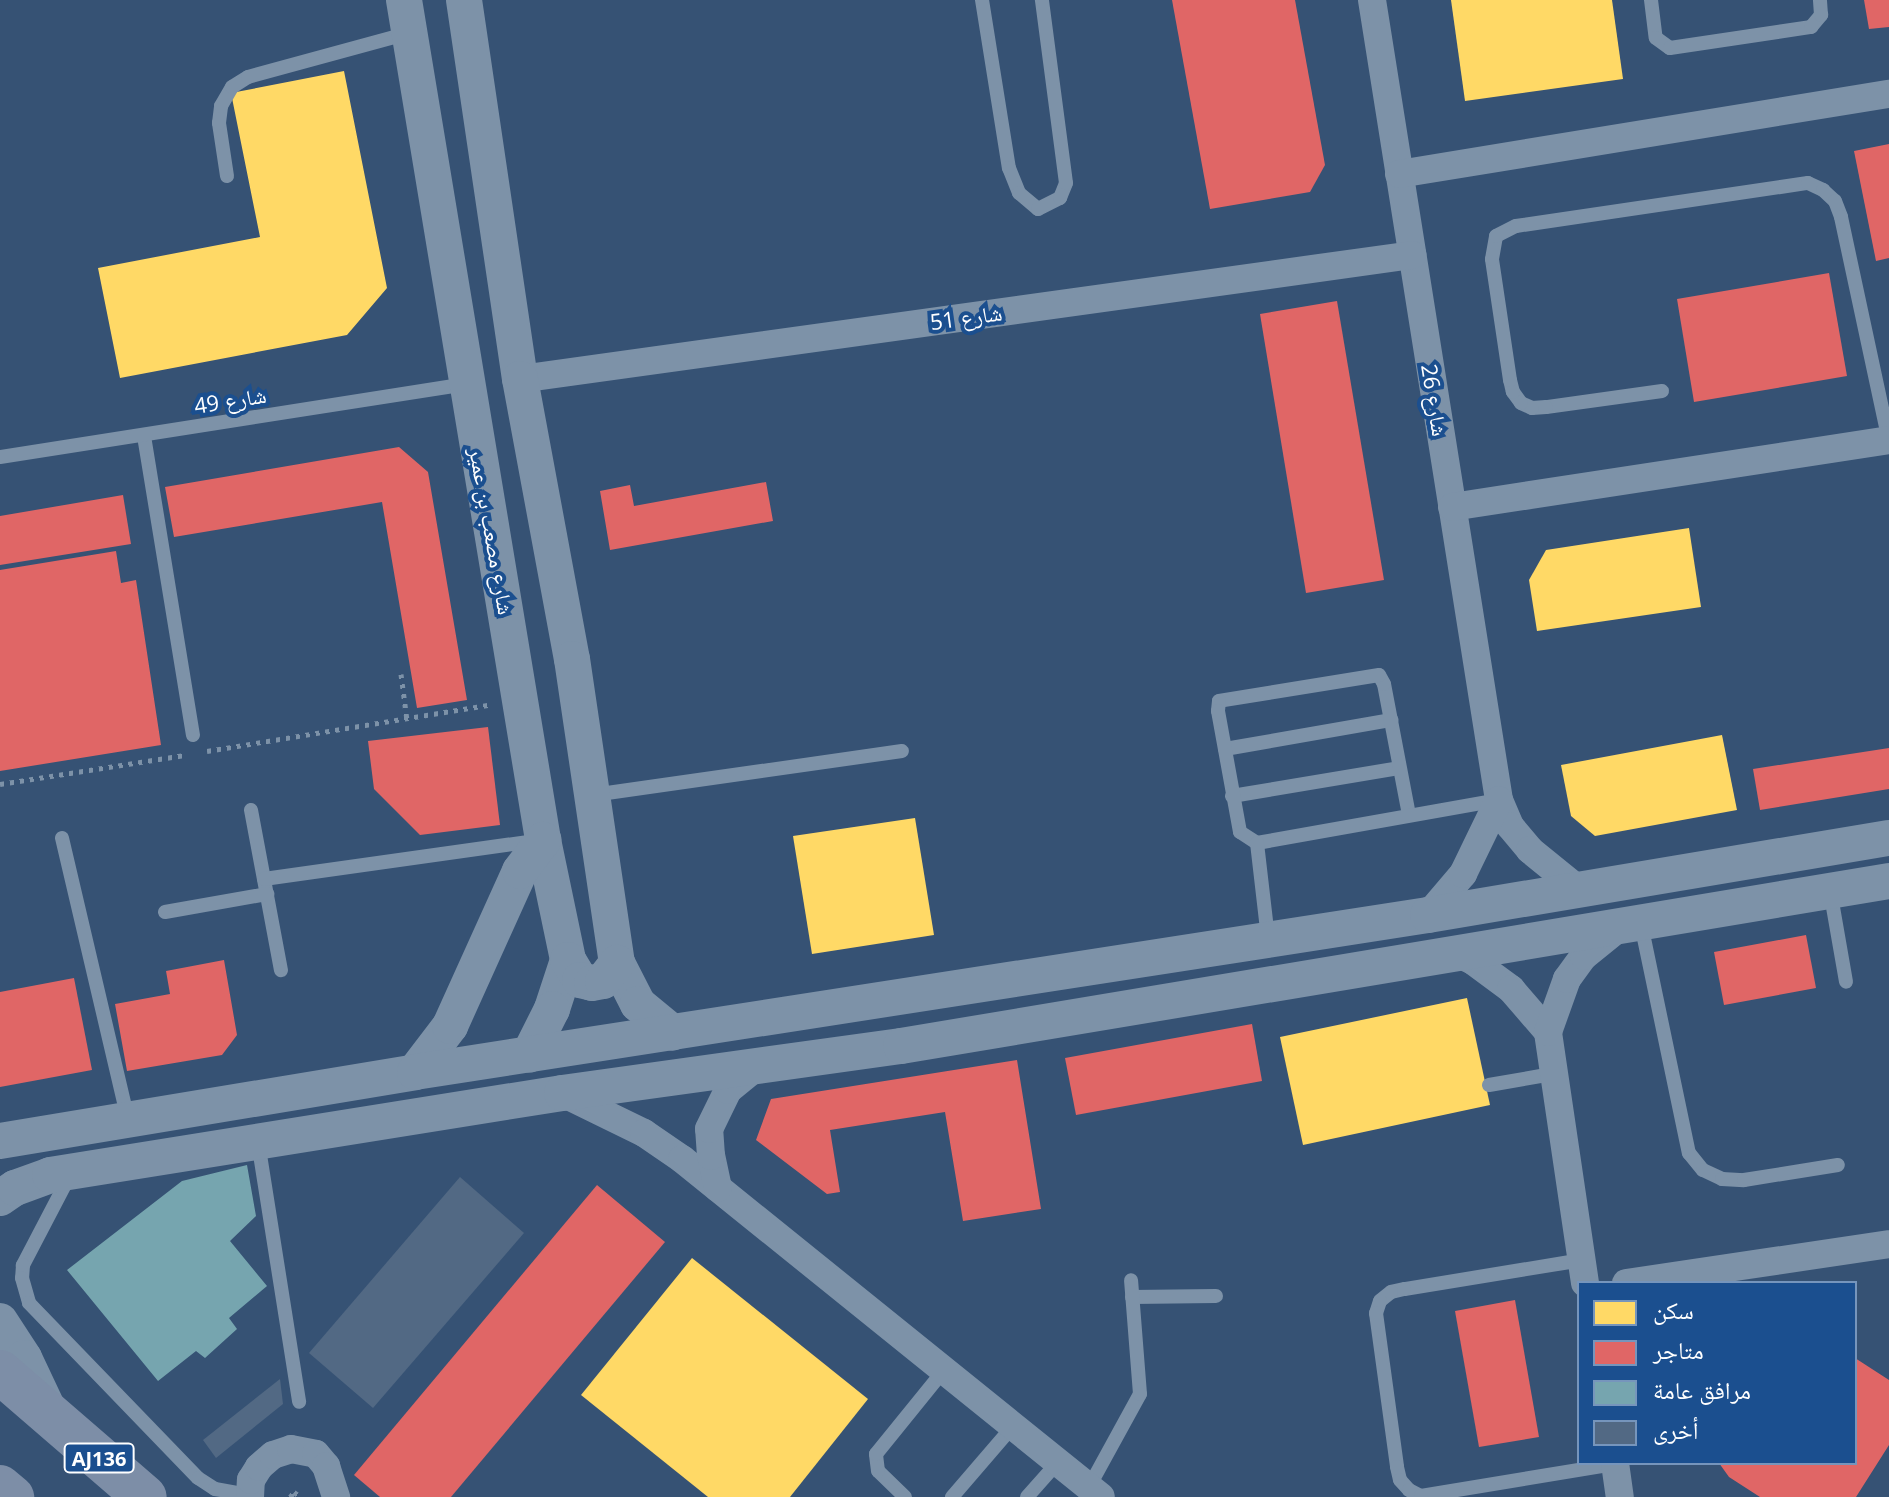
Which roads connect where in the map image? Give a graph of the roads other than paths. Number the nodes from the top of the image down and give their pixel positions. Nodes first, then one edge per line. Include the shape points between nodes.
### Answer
1 (464, 0) edge
2 (982, 0) edge
3 (1042, 0) edge
4 (1372, 0) edge
5 (1651, 0) edge
6 (1820, 0) edge
7 (407, 17) edge
8 (1889, 94) edge
9 (1399, 174) junction
10 (227, 176) dead end
11 (1412, 255) junction
12 (520, 379) junction
13 (467, 384) junction
14 (1662, 391) dead end
15 (144, 436) junction
16 (1889, 440) edge
17 (0, 457) edge
18 (1452, 507) junction
19 (1391, 720) junction
20 (193, 735) dead end
21 (1225, 749) junction
22 (902, 751) dead end
23 (1399, 768) junction
24 (592, 795) junction
25 (1232, 796) junction
26 (1499, 800) junction
27 (251, 810) dead end
28 (1409, 815) junction
29 (62, 838) dead end
30 (1889, 838) edge
31 (543, 840) junction
32 (1257, 843) junction
33 (264, 879) junction
34 (1889, 881) edge
35 (1578, 889) junction
36 (1830, 890) junction
37 (267, 894) junction
38 (165, 912) dead end
39 (1428, 915) junction
40 (1635, 920) junction
41 (1268, 940) junction
42 (1452, 951) junction
43 (568, 960) junction
44 (617, 963) junction
45 (281, 970) dead end
46 (1846, 982) dead end
47 (1548, 1032) junction
48 (673, 1033) junction
49 (529, 1055) junction
50 (762, 1063) junction
51 (415, 1072) junction
52 (1552, 1074) junction
53 (1489, 1085) dead end
54 (562, 1093) junction
55 (128, 1120) junction
56 (0, 1141) edge
57 (258, 1142) junction
58 (1838, 1165) dead end
59 (71, 1172) junction
60 (718, 1188) junction
61 (0, 1198) edge
62 (1889, 1244) edge
63 (1584, 1272) edge
64 (1131, 1280) dead end
65 (1639, 1281) edge
66 (1216, 1296) dead end
67 (1132, 1297) junction
68 (0, 1321) edge
69 (944, 1370) junction
70 (0, 1372) edge
71 (299, 1402) dead end
72 (53, 1420) junction
73 (1013, 1426) junction
74 (1058, 1462) junction
75 (1609, 1465) edge
76 (1615, 1465) edge
77 (0, 1487) edge
78 (1095, 1492) edge
79 (250, 1496) edge
80 (12, 1497) edge
81 (145, 1497) edge
82 (336, 1497) edge
83 (905, 1497) edge
84 (952, 1497) edge
85 (1027, 1497) edge
86 (1620, 1497) edge

1 - 12 street
2 - 3 lane via 1009,168 1019,193 1038,209 1060,198 1066,183
4 - 9 street, شارع 26
5 - 6 lane via 1656,38 1670,48 1811,27 1821,15
7 - 10 lane via 232,87 219,123
7 - 13 street, شارع مصعب بن عمير
8 - 9 street
9 - 11 street, شارع 26
11 - 12 street, شارع 51
11 - 18 street, شارع 26
12 - 24 street
13 - 15 lane, شارع 49
13 - 31 street, شارع مصعب بن عمير
14 - 16 lane via 1546,407 1521,403 1510,380 1496,289 1496,236 1516,226 1808,183 1835,201 1841,217
15 - 17 lane, شارع 49
15 - 20 lane
16 - 18 street
18 - 26 street, شارع 26
19 - 21 lane
19 - 21 lane via 1383,679 1373,673 1223,698 1217,706
19 - 23 lane
21 - 25 lane
22 - 24 lane
23 - 25 lane
23 - 28 lane
24 - 44 street
25 - 32 lane via 1240,832
26 - 28 lane
26 - 35 street, شارع 26 via 1510,826 1530,850
26 - 39 street via 1463,874
27 - 33 lane
28 - 32 lane
29 - 55 lane
30 - 35 street
31 - 33 lane
31 - 43 street, شارع مصعب بن عمير
31 - 51 street via 520,871 450,1026
32 - 41 lane
33 - 37 lane
34 - 36 street
35 - 39 street
36 - 40 street
36 - 46 lane
37 - 38 lane
37 - 45 lane
39 - 41 street
40 - 42 street
40 - 47 street via 1584,956 1561,991
40 - 58 lane via 1689,1153 1703,1170 1722,1179 1744,1180
41 - 48 street
42 - 47 street via 1511,989
42 - 50 street via 901,1046
43 - 44 street via 580,980 592,983 603,981
43 - 49 street, شارع مصعب بن عمير
44 - 48 street via 638,1004
47 - 52 street
48 - 49 street
49 - 51 street
50 - 54 street
50 - 60 street via 728,1090 709,1129
51 - 55 street
52 - 53 lane
52 - 63 street
54 - 57 street
54 - 60 street via 644,1133
55 - 56 street
57 - 59 street
57 - 71 lane
59 - 61 street via 31,1180
59 - 79 lane via 23,1265 29,1303 198,1478 215,1489
60 - 69 street
62 - 65 street
63 - 75 lane via 1404,1289 1380,1301 1376,1313 1397,1467 1409,1490 1421,1496
64 - 67 lane
66 - 67 lane
67 - 78 lane via 1140,1394
68 - 72 street
69 - 73 street
69 - 83 lane via 876,1454 878,1471
70 - 72 main road, AJ136
72 - 81 main road, AJ136
73 - 74 street
73 - 84 lane
74 - 78 street
74 - 85 lane
76 - 86 street
77 - 80 main road
79 - 82 street via 259,1467 291,1449 316,1454 326,1466

